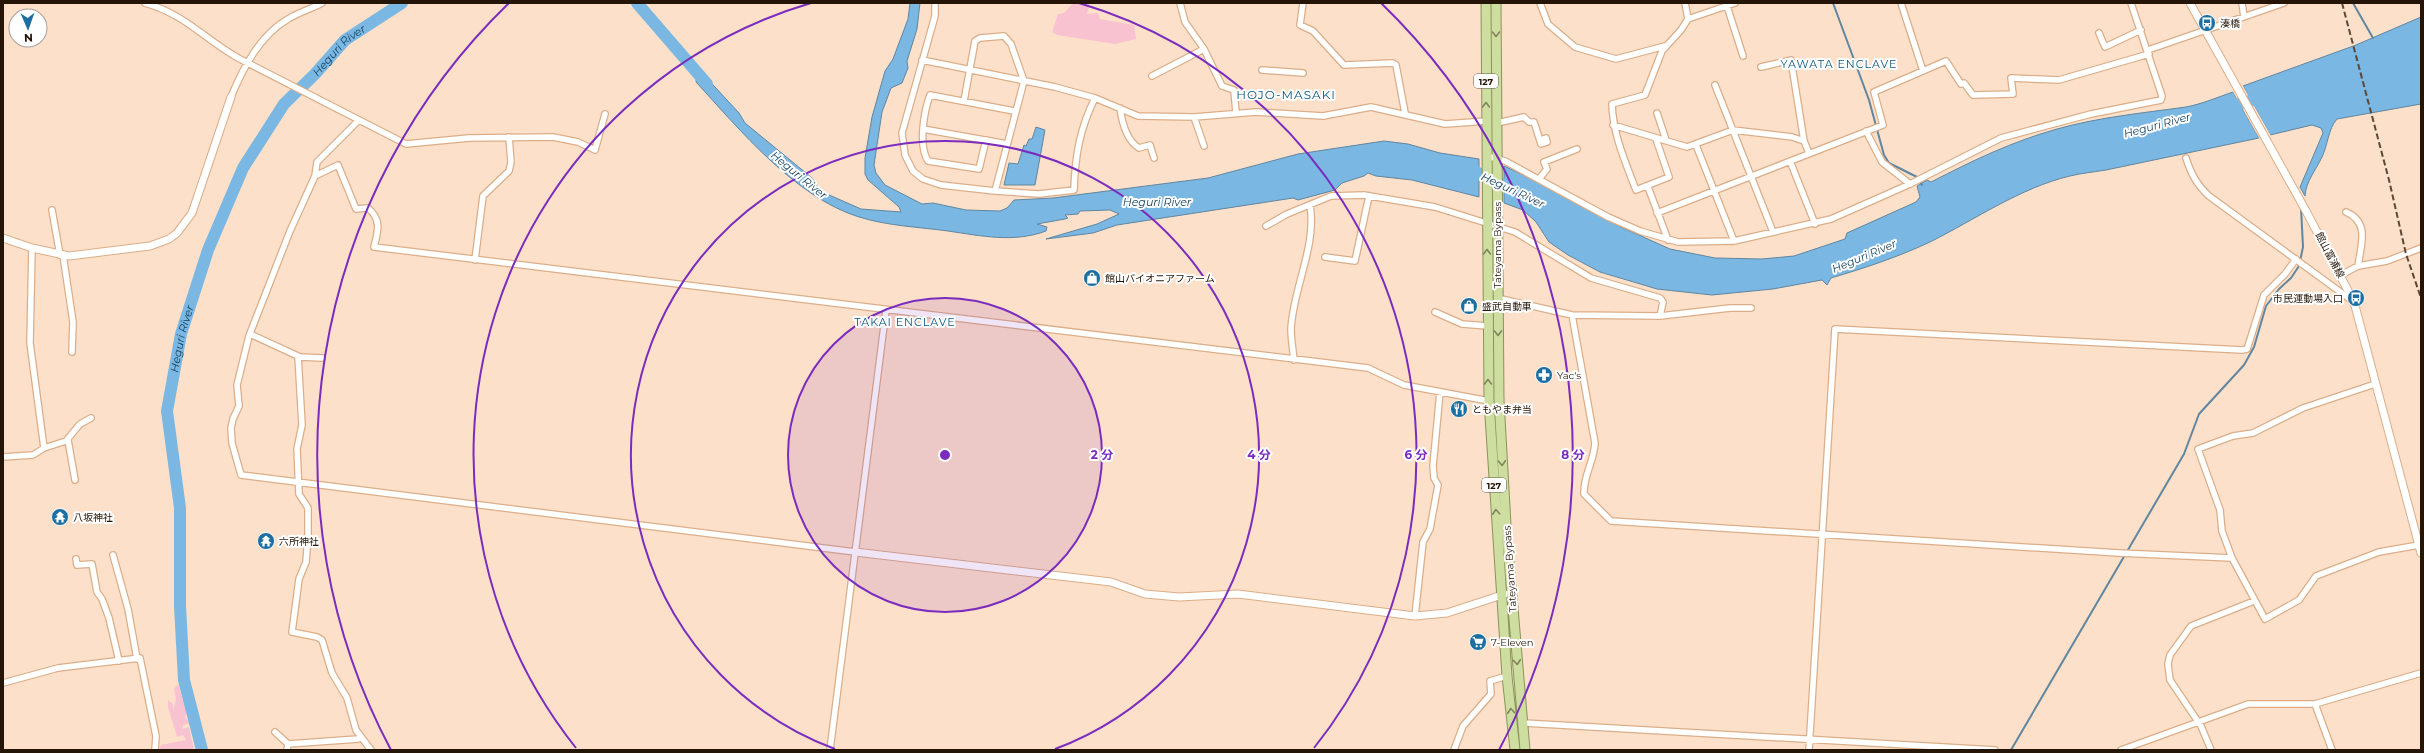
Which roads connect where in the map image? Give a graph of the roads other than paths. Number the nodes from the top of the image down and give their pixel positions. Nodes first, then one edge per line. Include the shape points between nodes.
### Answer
1 (144, 3) edge
2 (322, 3) edge
3 (935, 3) edge
4 (1180, 3) edge
5 (1303, 3) edge
6 (1486, 3) edge
7 (1496, 3) edge
8 (1540, 3) edge
9 (1685, 3) edge
10 (1735, 3) edge
11 (1901, 3) edge
12 (2131, 3) edge
13 (2190, 3) edge
14 (2242, 3) edge
15 (2284, 3) edge
16 (2271, 5) edge
17 (1727, 6) junction
18 (2244, 17) junction
19 (1688, 19) junction
20 (2141, 30) junction
21 (2205, 31) junction
22 (2099, 33) dead end
23 (1665, 46) junction
24 (1204, 49) junction
25 (2148, 52) junction
26 (1742, 56) dead end
27 (922, 60) junction
28 (247, 63) junction
29 (1761, 67) dead end
30 (969, 69) junction
31 (1262, 70) dead end
32 (1924, 71) junction
33 (1303, 73) dead end
34 (1152, 76) dead end
35 (1024, 80) junction
36 (1716, 85) dead end
37 (231, 97) joint
38 (1095, 98) junction
39 (964, 102) junction
40 (1120, 108) junction
41 (1014, 111) junction
42 (1236, 113) junction
43 (1657, 113) dead end
44 (605, 114) dead end
45 (1405, 114) junction
46 (1194, 117) junction
47 (359, 120) junction
48 (1486, 121) junction
49 (1497, 123) junction
50 (1613, 125) junction
51 (923, 129) junction
52 (1733, 130) junction
53 (1866, 131) junction
54 (509, 137) junction
55 (1656, 139) junction
56 (986, 140) junction
57 (1540, 140) dead end
58 (1666, 140) junction
59 (1804, 141) junction
60 (1007, 144) junction
61 (1696, 145) junction
62 (1204, 146) dead end
63 (1577, 149) dead end
64 (1809, 153) junction
65 (1487, 157) junction
66 (1154, 158) dead end
67 (2186, 158) dead end
68 (1497, 160) junction
69 (1790, 161) junction
70 (315, 176) junction
71 (1751, 176) junction
72 (1539, 179) junction
73 (1912, 182) junction
74 (1648, 187) junction
75 (995, 191) junction
76 (1714, 191) junction
77 (1369, 196) junction
78 (1310, 205) junction
79 (52, 210) dead end
80 (2346, 212) dead end
81 (1658, 213) junction
82 (1487, 221) junction
83 (1815, 224) junction
84 (1497, 225) junction
85 (1266, 226) dead end
86 (1773, 232) junction
87 (3, 238) edge
88 (1668, 240) junction
89 (1734, 241) junction
90 (32, 248) junction
91 (2421, 248) edge
92 (62, 255) junction
93 (1325, 257) dead end
94 (475, 260) junction
95 (2298, 260) junction
96 (2358, 266) junction
97 (2340, 275) junction
98 (1497, 298) junction
99 (2354, 302) junction
100 (1751, 308) dead end
101 (886, 310) junction
102 (1435, 312) dead end
103 (1572, 315) junction
104 (1660, 316) junction
105 (1488, 326) junction
106 (250, 334) junction
107 (72, 352) dead end
108 (298, 356) junction
109 (322, 358) dead end
110 (1294, 360) junction
111 (2375, 384) junction
112 (1440, 392) junction
113 (1489, 401) junction
114 (91, 418) dead end
115 (68, 440) junction
116 (44, 448) junction
117 (3, 457) edge
118 (75, 480) dead end
119 (299, 481) junction
120 (1823, 535) junction
121 (2419, 545) junction
122 (855, 552) junction
123 (2421, 553) edge
124 (114, 555) dead end
125 (2232, 558) junction
126 (76, 559) dead end
127 (1507, 594) junction
128 (2254, 601) junction
129 (1415, 616) junction
130 (137, 659) junction
131 (119, 661) junction
132 (2421, 673) edge
133 (1507, 676) junction
134 (3, 683) edge
135 (2315, 704) junction
136 (1522, 723) junction
137 (2197, 723) junction
138 (275, 732) dead end
139 (360, 737) junction
140 (1809, 740) junction
141 (288, 747) edge
142 (156, 750) edge
143 (371, 750) edge
144 (830, 750) edge
145 (1454, 750) edge
146 (1514, 750) edge
147 (1525, 750) edge
148 (1809, 750) edge
149 (1995, 750) edge
150 (2121, 750) edge
151 (2211, 750) edge
152 (2332, 750) edge

1 - 28 street via 182,18 220,48
2 - 28 street via 280,25
3 - 27 street via 935,16
4 - 24 street via 1185,22
5 - 45 street via 1300,25 1313,31 1344,65 1396,65
48 -> 6 highway, Tateyama Bypass / 127
7 -> 49 highway, Tateyama Bypass / 127
8 - 23 street via 1548,24 1575,47 1616,59
9 - 19 street
10 - 17 street
11 - 32 street
12 - 20 street
13 - 21 street, 館山富浦線
14 - 18 street
15 - 16 street
16 - 18 street
17 - 19 street
17 - 26 street
18 - 21 street
19 - 23 street via 1682,30
20 - 22 street via 2105,47
20 - 25 street
21 - 25 street
21 - 97 street, 館山富浦線
23 - 50 street via 1645,95 1612,104
24 - 34 street
24 - 42 street via 1222,86 1234,90
25 - 32 street via 2059,80 2011,78 2013,94 1973,95 1964,83 1961,84 1946,61
25 - 73 street via 2162,96 2161,100 2085,115 2001,138
27 - 30 street
27 - 75 street via 902,133 905,155 913,170 923,179 941,185
28 - 37 street
28 - 47 street
29 - 59 street via 1791,60
30 - 35 street
30 - 35 street via 975,41 980,38 1004,36 1011,44
30 - 39 street
31 - 33 street
32 - 53 street via 1874,92 1883,126
35 - 38 street
35 - 41 street
36 - 52 street
37 - 92 street via 192,213 177,233 150,246
38 - 40 street
38 - 75 street via 1085,118 1077,146 1074,190 1039,194
39 - 41 street
39 - 51 street via 930,95
40 - 46 street via 1138,116
40 - 66 street via 1131,141 1139,148 1150,145
41 - 60 street
42 - 45 street via 1323,116 1371,107
42 - 46 street
43 - 58 street
44 - 54 street via 595,150 578,142 553,137
45 - 48 street via 1445,124
46 - 62 street
47 - 54 street via 406,144
47 - 70 street via 317,162
48 - 65 highway, Tateyama Bypass / 127
49 - 57 street via 1524,117 1529,122 1534,122
49 - 68 highway, Tateyama Bypass / 127
50 - 55 street
50 - 74 street via 1636,190
51 - 56 street
51 - 56 street via 925,156 928,161 971,169 979,169
52 - 59 street via 1792,137
52 - 61 street
52 - 71 street
53 - 64 street
53 - 73 street via 1882,162
54 - 94 street via 509,171 483,196
55 - 58 street
55 - 74 street via 1669,177
56 - 60 street
58 - 61 street via 1687,147
59 - 64 street
60 - 75 street
61 - 76 street
63 - 72 street via 1544,162 1547,169
64 - 69 street
65 - 68 street
65 - 82 highway, Tateyama Bypass / 127
67 - 95 street via 2199,187
68 - 72 street
68 - 84 highway, Tateyama Bypass / 127
69 - 71 street
69 - 83 street
70 - 94 street via 338,165 356,209 368,208 377,218 379,225 374,246
70 - 106 street via 290,231
71 - 76 street
71 - 86 street
72 - 88 street via 1608,216 1640,231
73 - 83 street via 1864,205
74 - 81 street
76 - 81 street
76 - 89 street
77 - 78 street via 1331,196
77 - 82 street via 1435,207
77 - 93 street via 1355,261
78 - 85 street
78 - 110 street via 1310,233 1291,330
79 - 92 street
80 - 96 street via 2358,219 2362,227
81 - 88 street
82 - 84 street
105 -> 82 highway, Tateyama Bypass / 127
83 - 86 street
84 - 98 highway, Tateyama Bypass / 127
84 - 104 street via 1523,237 1591,278 1660,298 1663,302
86 - 89 street
87 - 90 street
88 - 89 street
90 - 92 street
90 - 116 street via 30,343
91 - 96 street via 2387,261
92 - 107 street via 73,322
94 - 101 street
95 - 99 street
95 - 120 street via 2264,295 2247,349 2242,350 1835,328
96 - 97 street
97 - 99 street, 館山富浦線
98 - 103 street
98 -> 127 highway, Tateyama Bypass / 127
99 - 111 street, 館山富浦線
100 - 104 street
101 - 110 street
101 - 122 street
102 - 105 street via 1462,324
103 - 104 street
103 - 120 street via 1595,443 1594,456 1584,480 1584,494 1611,521
113 -> 105 highway, Tateyama Bypass / 127
106 - 108 street
106 - 119 street via 237,385 239,406 232,419 231,428 232,443 241,475
108 - 109 street
108 - 119 street via 302,426 297,449
110 - 112 street via 1368,368 1404,385
111 - 121 street, 館山富浦線
111 - 125 street via 2304,408 2253,433 2233,436 2198,449 2220,510 2222,531
112 - 113 street
112 - 129 street via 1432,466 1438,485 1430,529 1423,542
127 -> 113 highway, Tateyama Bypass / 127
114 - 115 street via 80,424 69,435
115 - 116 street
115 - 118 street
116 - 117 street via 32,455
119 - 122 street
119 - 139 street via 299,494 308,508 308,537 306,562 299,579 292,632 322,640 332,673 347,698
120 - 125 street
120 - 140 street
121 - 123 street, 館山富浦線
121 - 128 street via 2379,552 2316,576 2299,600 2268,618 2265,619
122 - 129 street via 1111,582 1145,594 1180,597 1238,594
122 - 144 street
124 - 130 street via 128,609
125 - 128 street
126 - 131 street via 77,565 92,564 97,592 109,618
127 - 129 street via 1447,613
127 - 133 highway, Tateyama Bypass / 127
127 -> 136 highway, Tateyama Bypass / 127
128 - 137 street via 2191,626 2170,655 2170,680
130 - 131 street
130 - 142 street via 140,658 156,736
131 - 134 street via 58,668
132 - 135 street
133 - 145 street via 1490,681 1491,694 1463,726
146 -> 133 highway, Tateyama Bypass / 127
135 - 137 street via 2252,703
135 - 152 street
136 - 140 street
136 - 147 highway, Tateyama Bypass / 127
137 - 150 street
137 - 151 street
138 - 141 street
139 - 141 street
139 - 143 street
140 - 148 street
140 - 149 street

